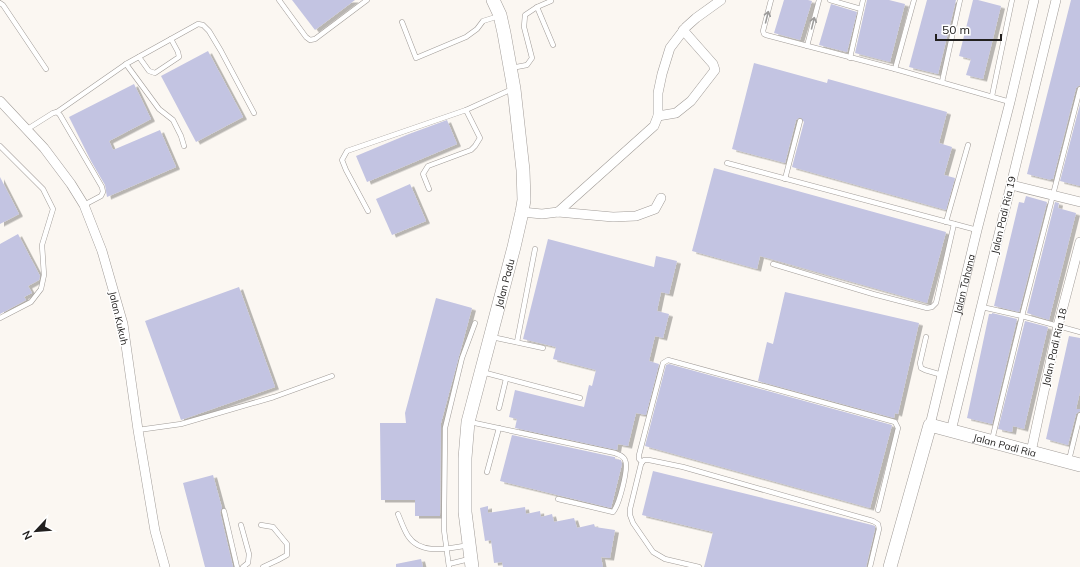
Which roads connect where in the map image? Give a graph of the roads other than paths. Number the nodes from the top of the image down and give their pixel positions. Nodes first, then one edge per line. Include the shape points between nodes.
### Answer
1 (279, 0) edge
2 (367, 0) edge
3 (493, 0) edge
4 (721, 0) edge
5 (771, 0) edge
6 (819, 0) edge
7 (830, 0) edge
8 (863, 0) edge
9 (914, 0) edge
10 (960, 0) edge
11 (1012, 0) edge
12 (1034, 0) edge
13 (1056, 0) edge
14 (551, 1) edge
15 (0, 3) edge
16 (537, 7) junction
17 (861, 9) junction
18 (500, 15) junction
19 (402, 22) dead end
20 (684, 30) junction
21 (171, 39) junction
22 (553, 45) dead end
23 (807, 46) junction
24 (139, 57) junction
25 (850, 58) junction
26 (126, 64) junction
27 (511, 68) junction
28 (46, 69) dead end
29 (895, 69) junction
30 (942, 82) junction
31 (514, 89) junction
32 (1080, 89) edge
33 (992, 96) junction
34 (0, 101) edge
35 (1010, 102) junction
36 (466, 110) junction
37 (57, 112) junction
38 (254, 114) dead end
39 (658, 116) junction
40 (800, 120) dead end
41 (26, 130) junction
42 (968, 145) dead end
43 (0, 146) edge
44 (184, 146) dead end
45 (728, 163) dead end
46 (785, 179) junction
47 (1010, 185) junction
48 (429, 189) dead end
49 (1053, 196) junction
50 (661, 198) dead end
51 (1080, 202) edge
52 (84, 205) junction
53 (368, 211) dead end
54 (522, 212) junction
55 (558, 212) junction
56 (946, 222) junction
57 (954, 224) junction
58 (976, 230) junction
59 (1080, 242) edge
60 (535, 249) dead end
61 (773, 264) dead end
62 (982, 307) junction
63 (1022, 316) junction
64 (0, 318) edge
65 (475, 323) dead end
66 (1058, 326) junction
67 (1080, 332) edge
68 (490, 336) junction
69 (926, 337) dead end
70 (517, 342) junction
71 (543, 348) dead end
72 (481, 372) junction
73 (942, 375) junction
74 (332, 376) dead end
75 (506, 379) junction
76 (580, 398) dead end
77 (499, 408) dead end
78 (1080, 415) edge
79 (468, 422) junction
80 (930, 425) junction
81 (499, 428) junction
82 (138, 430) junction
83 (951, 431) junction
84 (992, 442) junction
85 (1031, 452) junction
86 (642, 462) junction
87 (1074, 463) edge
88 (487, 472) dead end
89 (558, 499) dead end
90 (878, 510) dead end
91 (224, 511) dead end
92 (398, 514) dead end
93 (241, 525) dead end
94 (261, 525) dead end
95 (470, 545) junction
96 (446, 549) junction
97 (472, 563) edge
98 (449, 566) edge
99 (165, 567) edge
100 (237, 567) edge
101 (243, 567) edge
102 (263, 567) edge
103 (699, 567) edge
104 (870, 567) edge
105 (890, 567) edge

1 - 2 lane via 310,40
3 - 18 street, Jalan Padu
4 - 20 street
23 -> 5 lane via 764,34
23 -> 6 lane
7 - 17 lane
8 - 17 lane
9 - 29 lane
10 - 30 lane
11 - 33 lane
12 - 35 street, Jalan Tahana
13 - 47 street, Jalan Padi Ria 19
14 - 16 lane
15 - 28 lane
16 - 22 lane
16 - 27 lane via 525,15 524,27 532,58 527,64
17 - 25 lane
18 - 19 lane via 483,21 466,37 416,58
18 - 27 street, Jalan Padu
20 - 39 street via 670,48 662,74 658,93
20 - 39 street via 715,70 691,101 676,113
21 - 24 lane
21 - 24 lane via 179,57 155,72 149,72
21 - 38 lane via 198,24 203,25 221,50
23 - 25 lane
24 - 26 lane
25 - 29 lane
26 - 37 lane
26 - 44 lane via 159,109 173,120
27 - 31 street, Jalan Padu
29 - 30 lane
30 - 33 lane
31 - 36 lane
31 - 54 street, Jalan Padu via 523,170
32 - 49 lane
33 - 35 lane
34 - 41 street, Jalan Kukuh
35 - 58 street, Jalan Tahana
36 - 48 lane via 480,138 471,150 428,166 423,174
36 - 53 lane via 347,152 342,160
37 - 41 lane
37 - 52 lane via 102,187 103,192 100,196
39 - 55 street via 654,126 646,134
40 - 46 lane
41 - 52 street, Jalan Kukuh via 44,148 72,184
42 - 56 lane
43 - 64 lane via 43,189 53,210 42,246 44,275 41,289 31,302
45 - 46 lane
46 - 56 lane
47 - 49 street
47 - 62 street, Jalan Padi Ria 19
49 - 51 street
49 - 63 lane
50 - 55 street via 655,209 636,216 613,217
52 - 82 street, Jalan Kukuh via 102,251 123,324
54 - 55 street
54 - 68 street, Jalan Padu
56 - 57 lane
57 - 58 lane
57 - 61 lane via 936,303 932,307 927,308 873,294
58 - 73 street, Jalan Tahana
59 - 66 street, Jalan Padi Ria 18
60 - 70 lane
62 - 63 lane
62 - 83 street, Jalan Padi Ria 19
63 - 66 lane
63 - 84 lane
65 - 96 lane via 462,358 444,428
66 - 67 lane
66 - 85 street, Jalan Padi Ria 18
68 - 70 lane
68 - 72 street, Jalan Padu
69 - 73 lane via 921,368
70 - 71 lane
72 - 75 lane
72 - 79 street, Jalan Padu
73 - 80 street, Jalan Tahana
74 - 82 lane via 274,397 180,424
75 - 76 lane
75 - 77 lane
78 - 87 lane
79 - 81 lane
79 - 95 street, Jalan Padu via 465,512
80 - 83 street, Jalan Padi Ria
80 - 105 street, Jalan Tahana
81 - 88 lane
81 - 89 lane via 615,453 626,461 626,472 613,512
82 - 99 street, Jalan Kukuh via 155,531
83 - 84 street, Jalan Padi Ria
84 - 85 street, Jalan Padi Ria
85 - 87 street, Jalan Padi Ria
86 - 90 lane via 639,455 663,363 668,360 895,422 898,428
86 - 103 lane via 630,509 633,523 653,552 665,559
86 - 104 lane via 649,460 682,468 873,521 878,524 878,529
91 - 100 lane
92 - 96 lane via 408,537 420,547
93 - 101 lane via 249,554 248,563
94 - 102 lane via 274,527 287,544 286,555
95 - 96 lane
95 - 97 street, Jalan Padu
96 - 98 lane
97 - 98 lane

